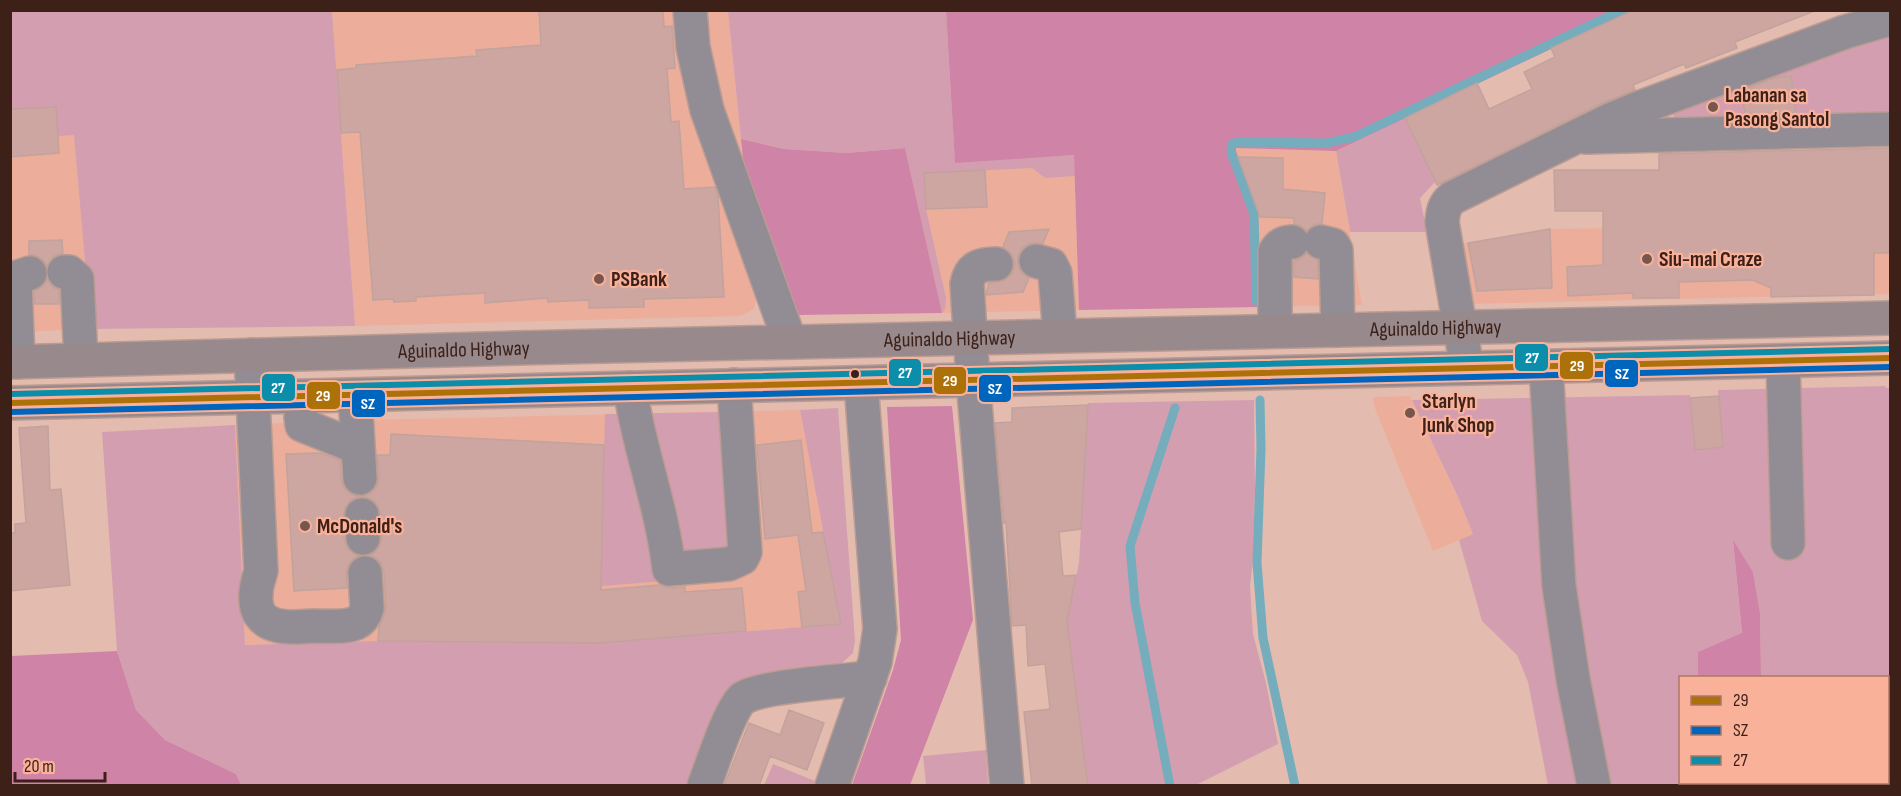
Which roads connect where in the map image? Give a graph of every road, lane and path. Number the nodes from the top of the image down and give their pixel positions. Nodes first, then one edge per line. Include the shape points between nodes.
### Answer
1 (690, 10) edge
2 (1890, 19) edge
3 (1890, 129) edge
4 (1575, 137) junction
5 (1036, 261) dead end
6 (996, 264) dead end
7 (64, 272) dead end
8 (30, 273) dead end
9 (1890, 318) edge
10 (1460, 328) junction
11 (1338, 330) junction
12 (1275, 331) junction
13 (1060, 335) junction
14 (970, 337) junction
15 (790, 342) junction
16 (251, 355) junction
17 (1890, 358) edge
18 (81, 360) junction
19 (1784, 361) junction
20 (14, 362) edge
21 (1546, 367) junction
22 (1467, 368) junction
23 (973, 380) junction
24 (861, 383) junction
25 (734, 386) junction
26 (630, 388) junction
27 (355, 395) junction
28 (253, 397) junction
29 (10, 403) edge
30 (301, 417) dead end
31 (1788, 543) dead end
32 (366, 587) dead end
33 (870, 678) junction
34 (704, 786) edge
35 (832, 786) edge
36 (1007, 786) edge
37 (1594, 786) edge

1 - 15 street via 693,47 707,111
2 - 4 street via 1669,97
3 - 4 street
4 - 10 street via 1446,204 1442,222
5 - 13 street via 1051,265 1055,273
6 - 14 street via 978,266 968,277
7 - 18 street via 77,279
8 - 20 street via 15,282
9 - 10 highway, Aguinaldo Highway
10 - 11 highway, Aguinaldo Highway
10 - 22 street
11 - 12 highway, Aguinaldo Highway
11 - 12 street via 1336,250 1333,245 1307,242 1282,244 1275,252
12 - 13 highway, Aguinaldo Highway
13 - 14 highway, Aguinaldo Highway
14 - 15 highway, Aguinaldo Highway
14 - 23 street
15 - 16 highway, Aguinaldo Highway
16 - 18 highway, Aguinaldo Highway
16 - 28 street
17 - 19 highway, Aguinaldo Highway
18 - 20 highway, Aguinaldo Highway
19 - 21 highway, Aguinaldo Highway
19 - 31 street
21 - 22 highway, Aguinaldo Highway
21 - 37 street via 1558,586
22 - 23 highway, Aguinaldo Highway
23 - 24 highway, Aguinaldo Highway
23 - 36 street
24 - 25 highway, Aguinaldo Highway
24 - 33 street via 880,629
25 - 26 highway, Aguinaldo Highway
25 - 26 street via 745,552 729,564 669,569 662,521
26 - 27 highway, Aguinaldo Highway
27 - 28 highway, Aguinaldo Highway
27 - 30 street via 358,463 302,425
28 - 29 highway, Aguinaldo Highway
28 - 32 street via 261,571 256,595 258,610 265,620 287,628 356,623 366,614
33 - 34 street via 761,691 742,699 731,716
33 - 35 street

